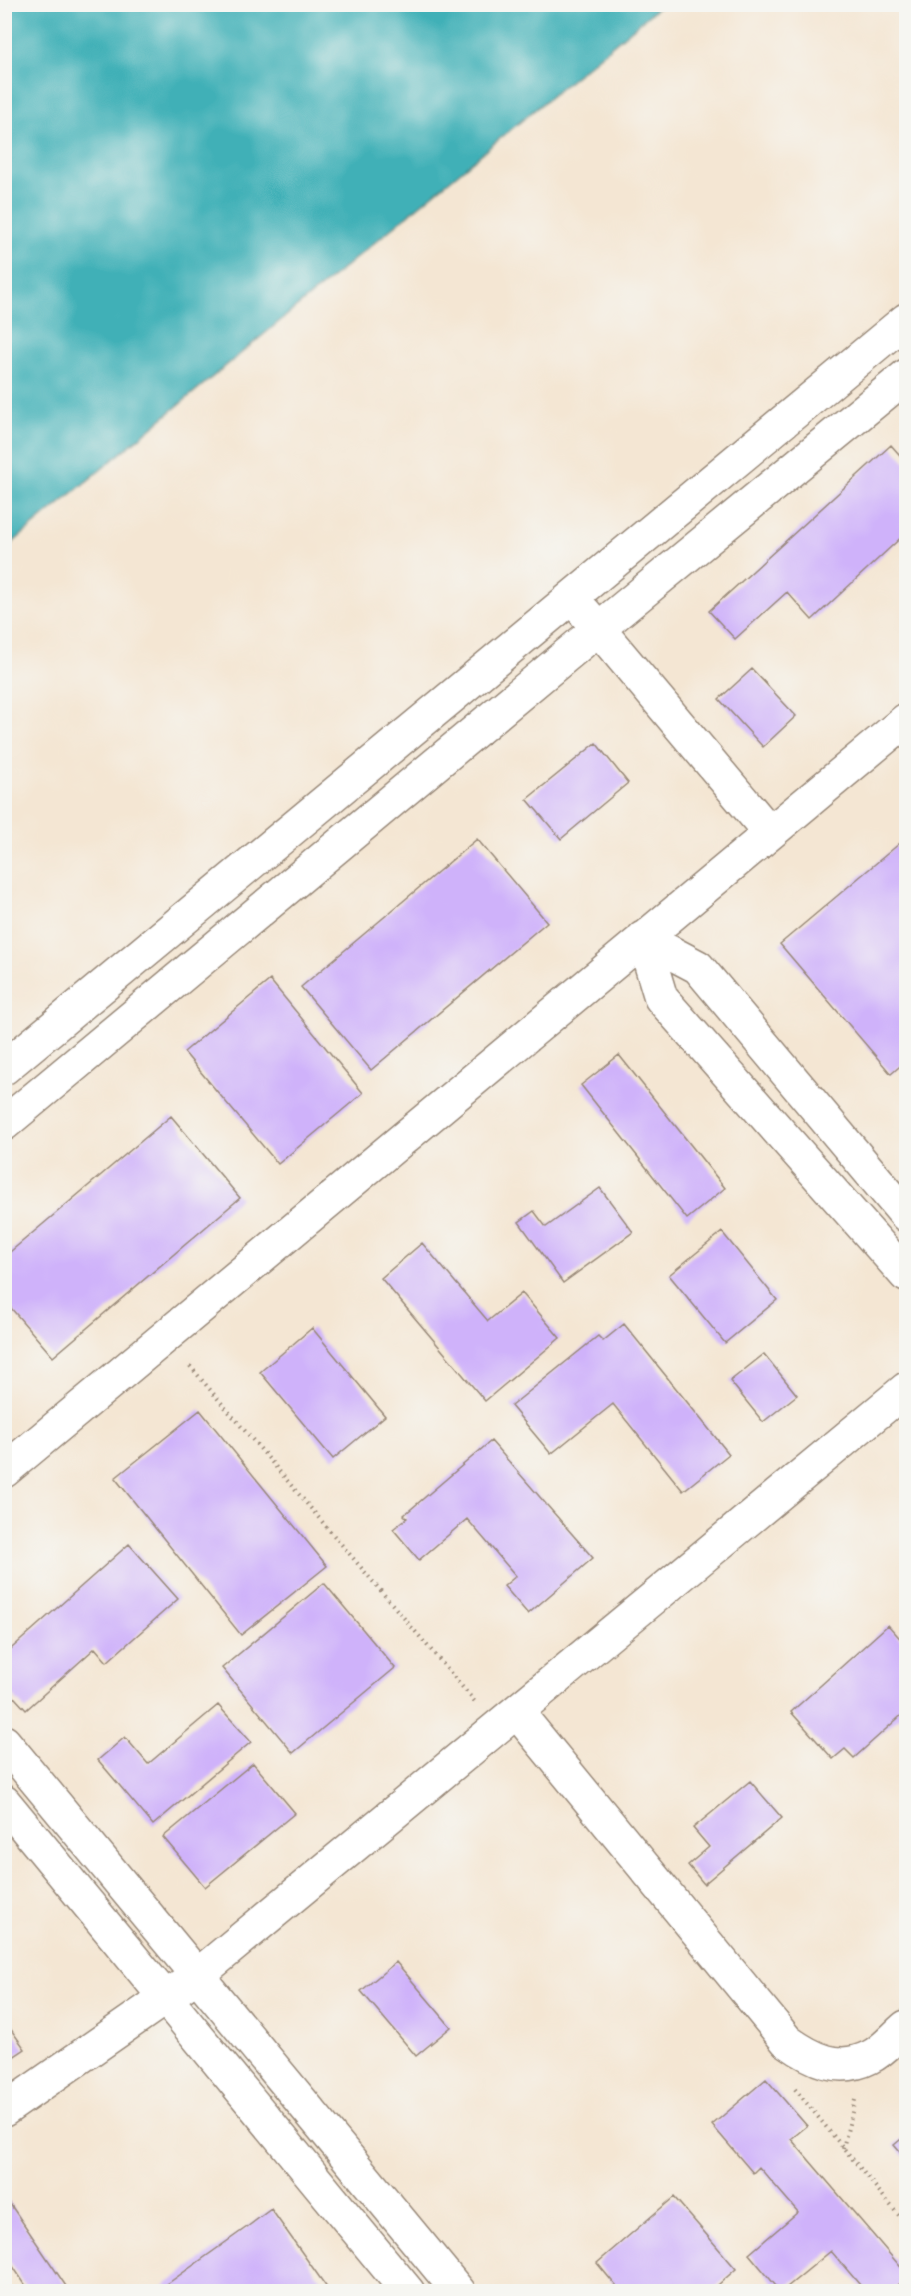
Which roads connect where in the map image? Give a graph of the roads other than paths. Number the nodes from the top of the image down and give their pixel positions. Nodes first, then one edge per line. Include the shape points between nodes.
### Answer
1 (906, 320) edge
2 (906, 376) edge
3 (572, 598) junction
4 (598, 629) junction
5 (906, 720) edge
6 (769, 832) junction
7 (643, 938) junction
8 (4, 1068) edge
9 (4, 1124) edge
10 (906, 1215) edge
11 (906, 1275) edge
12 (906, 1389) edge
13 (4, 1471) edge
14 (516, 1713) junction
15 (4, 1742) edge
16 (4, 1802) edge
17 (198, 1975) junction
18 (166, 1998) junction
19 (906, 2027) edge
20 (4, 2110) edge
21 (408, 2292) edge
22 (459, 2292) edge

1 - 3 street
2 - 4 street
3 - 4 street
3 - 8 street
4 - 6 street
4 - 9 street
5 - 6 street
6 - 7 street
7 - 10 street via 698,967
7 - 11 street via 661,998
7 - 13 street
12 - 14 street
14 - 17 street
14 - 19 street via 787,2042 807,2055 842,2064 870,2057
15 - 17 street
16 - 18 street
17 - 18 street
17 - 22 street
18 - 20 street
18 - 21 street

